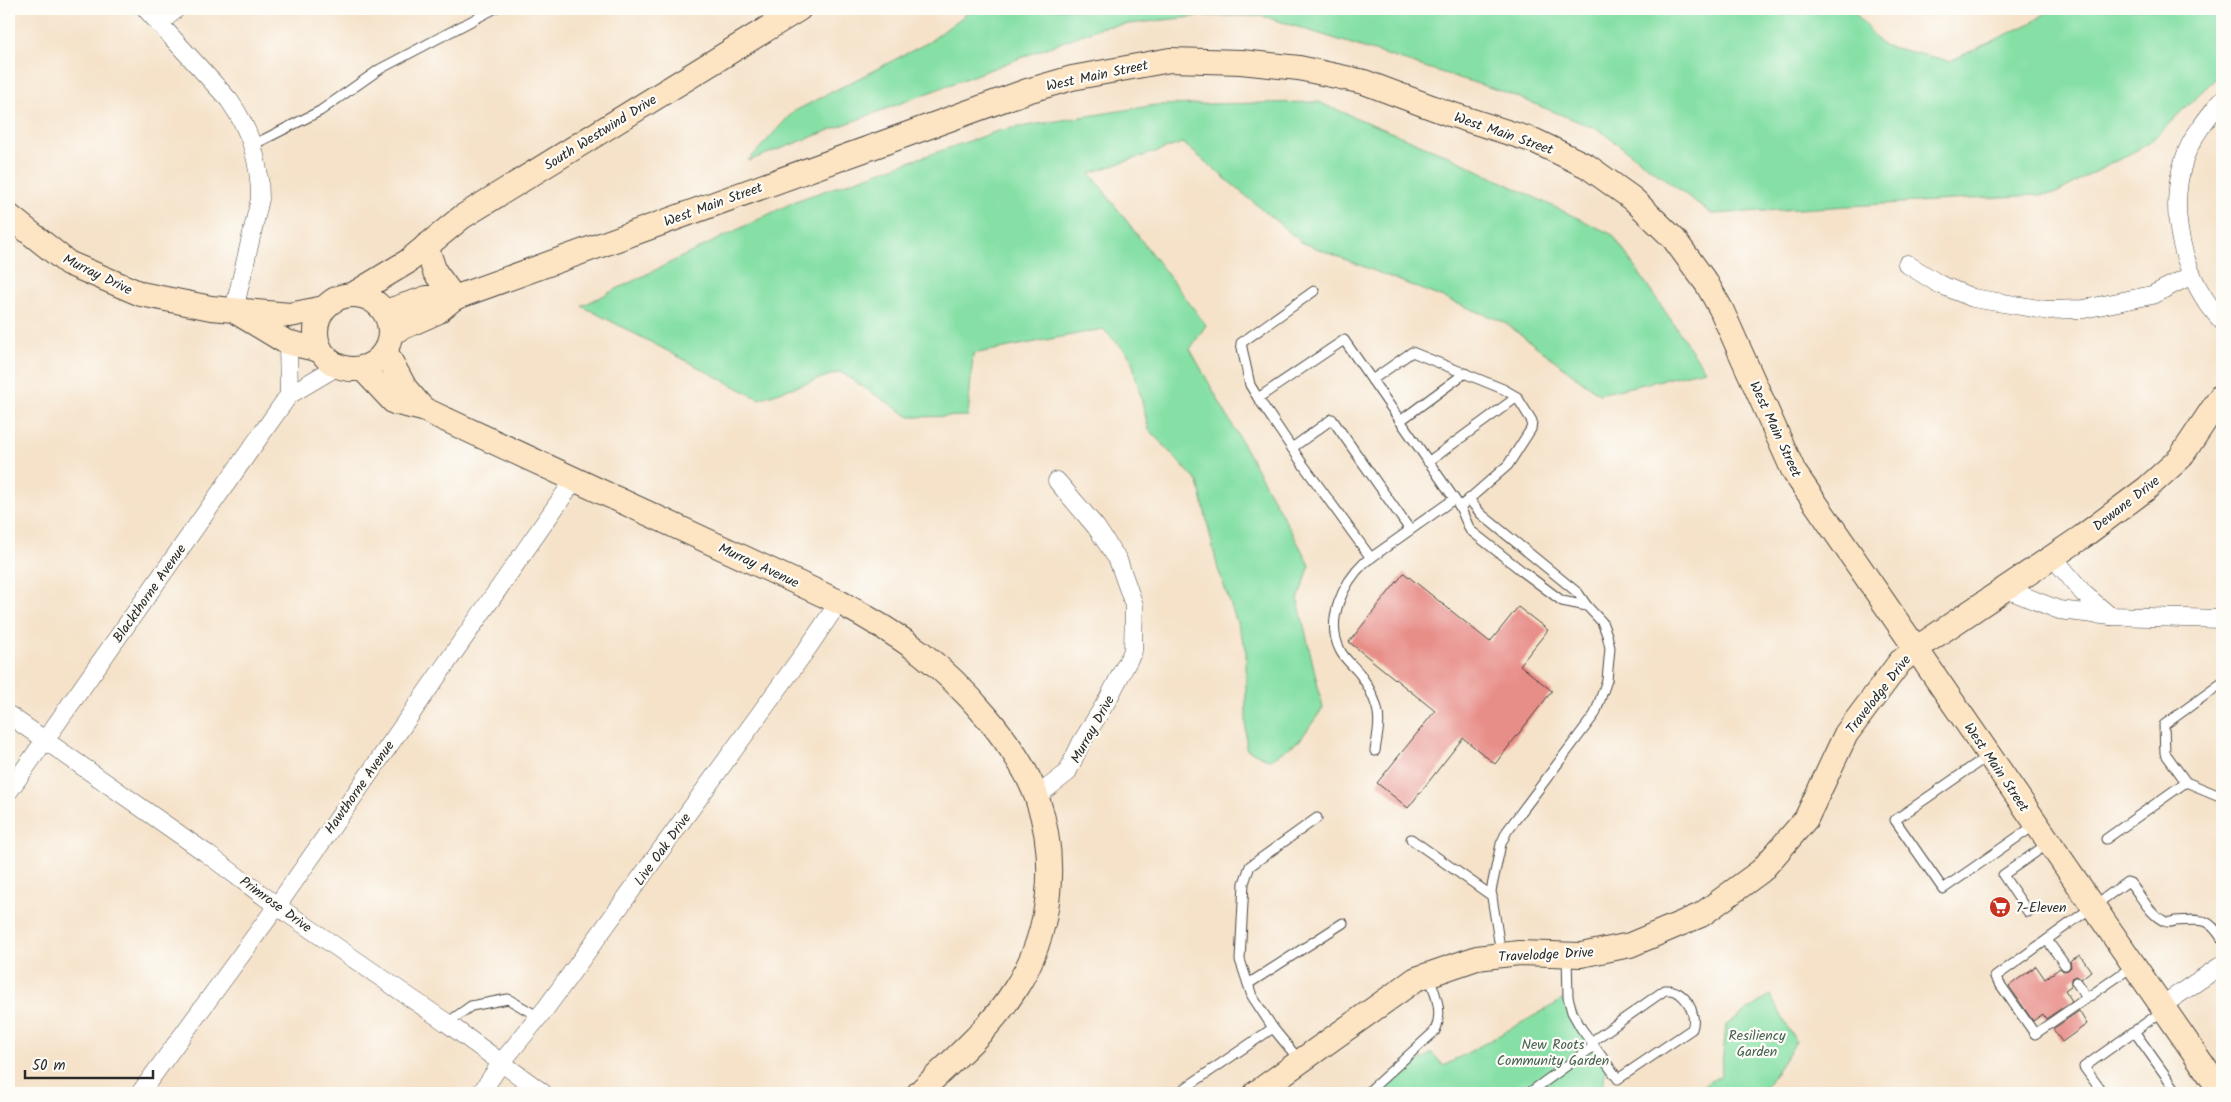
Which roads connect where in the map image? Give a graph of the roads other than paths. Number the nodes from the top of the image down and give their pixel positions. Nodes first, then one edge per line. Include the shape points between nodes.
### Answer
1 (146, 9) edge
2 (176, 9) edge
3 (494, 9) edge
4 (799, 9) edge
5 (159, 24) junction
6 (2222, 100) edge
7 (253, 145) junction
8 (9, 216) edge
9 (426, 246) junction
10 (407, 262) junction
11 (1907, 264) dead end
12 (2192, 275) junction
13 (1314, 291) dead end
14 (354, 294) junction
15 (454, 298) junction
16 (324, 308) junction
17 (234, 310) junction
18 (2222, 321) edge
19 (386, 327) junction
20 (288, 344) junction
21 (320, 350) junction
22 (338, 366) junction
23 (362, 368) junction
24 (1465, 373) junction
25 (1372, 380) junction
26 (2222, 394) edge
27 (289, 396) junction
28 (1517, 397) junction
29 (1258, 398) junction
30 (423, 409) junction
31 (1400, 421) junction
32 (1292, 448) junction
33 (1428, 462) junction
34 (575, 479) junction
35 (1057, 481) dead end
36 (1454, 499) junction
37 (1469, 500) junction
38 (1460, 508) junction
39 (1410, 530) junction
40 (2053, 557) junction
41 (1371, 558) junction
42 (2006, 589) junction
43 (839, 602) junction
44 (1587, 606) junction
45 (2111, 616) junction
46 (2220, 623) edge
47 (1917, 648) junction
48 (2222, 683) edge
49 (9, 715) edge
50 (44, 740) junction
51 (1375, 751) dead end
52 (1989, 755) junction
53 (2186, 782) junction
54 (9, 791) edge
55 (1037, 796) junction
56 (2222, 796) edge
57 (1317, 818) dead end
58 (2043, 834) junction
59 (1411, 839) dead end
60 (2106, 839) dead end
61 (1492, 896) junction
62 (277, 906) junction
63 (2093, 907) junction
64 (2028, 912) dead end
65 (1343, 923) dead end
66 (2222, 939) edge
67 (2047, 940) junction
68 (1566, 954) junction
69 (1502, 956) junction
70 (2065, 965) dead end
71 (2222, 965) edge
72 (2133, 966) junction
73 (1429, 975) junction
74 (2076, 982) dead end
75 (1248, 984) junction
76 (2087, 998) junction
77 (2162, 1008) junction
78 (539, 1017) junction
79 (446, 1023) junction
80 (1273, 1028) junction
81 (2134, 1031) junction
82 (1593, 1044) junction
83 (1300, 1062) junction
84 (501, 1063) junction
85 (140, 1093) edge
86 (480, 1093) edge
87 (543, 1093) edge
88 (919, 1093) edge
89 (1178, 1093) edge
90 (1256, 1093) edge
91 (1367, 1093) edge
92 (1530, 1093) edge
93 (2103, 1093) edge
94 (2178, 1093) edge
95 (2222, 1093) edge

1 - 5 street
2 - 5 street
3 - 7 lane via 380,69 320,111
4 - 9 street, South Westwind Drive via 462,217
5 - 7 street via 229,100
6 - 12 street via 2206,119 2185,156 2180,178 2178,214 2181,242
7 - 17 street via 260,199
8 - 17 street, Murray Drive via 68,262 141,294
9 - 10 street, South Westwind Drive
9 - 15 street via 435,272
10 - 14 street, South Westwind Drive
10 - 19 street, South Westwind Drive
11 - 12 street via 1938,284 1973,298 2045,310 2084,309 2152,295
12 - 18 street
13 - 29 lane via 1241,343 1250,385
14 - 16 street via 338,298
14 - 19 street, Murray Avenue via 372,299
15 - 19 street, West Main Street via 436,312
15 - 47 street, West Main Street via 1018,94 1072,78 1170,60 1299,68 1364,82 1562,153 1610,182 1654,218 1691,261 1721,309 1794,472
16 - 17 street via 290,315
16 - 21 street via 317,321
17 - 20 street
19 - 23 street via 374,363
19 - 30 street, Murray Avenue via 405,388
20 - 21 street
20 - 27 street
21 - 22 street
22 - 23 street
22 - 27 street, Blackthorne Avenue
23 - 30 street, Murray Avenue via 394,402
24 - 25 lane via 1412,352
24 - 28 lane
24 - 31 lane
25 - 29 lane via 1344,340
25 - 31 lane
26 - 40 street, Dewane Drive via 2180,458 2146,489
27 - 50 street, Blackthorne Avenue
28 - 33 lane
28 - 37 lane via 1532,421 1531,429 1508,466
29 - 32 lane
30 - 34 street, Murray Avenue
31 - 33 lane
32 - 39 lane via 1332,419
32 - 41 lane
33 - 36 lane
34 - 43 street, Murray Avenue
34 - 62 street, Hawthorne Avenue
35 - 55 street, Murray Drive via 1118,560 1134,605 1133,651 1081,743 1068,773
36 - 38 lane
36 - 39 lane
37 - 38 lane
37 - 44 lane via 1481,514 1578,593
38 - 44 lane via 1470,530 1522,571 1562,600
39 - 41 lane
40 - 42 street, Dewane Drive
40 - 45 street via 2084,594
41 - 51 lane via 1353,574 1344,589 1336,618 1340,649 1360,675 1377,709
42 - 45 street via 2059,610
42 - 47 street, Travelodge Drive
43 - 55 street, Murray Avenue via 921,652 968,695 1006,743
43 - 78 street, Live Oak Drive
44 - 61 lane via 1602,622 1610,648 1602,696 1595,714 1507,832 1501,844
45 - 46 street
47 - 52 street, West Main Street
47 - 68 street, Travelodge Drive via 1900,662 1846,734 1806,819 1761,871 1701,915 1630,945 1581,955
48 - 53 lane via 2164,725 2165,753
49 - 50 street, Primrose Drive
50 - 54 street, Blackthorne Avenue
50 - 62 street, Primrose Drive
52 - 58 street, West Main Street
52 - 58 lane via 1895,820 1943,889
53 - 56 lane
53 - 60 lane
55 - 88 street via 1049,864 1046,909 1034,952 1015,991 1002,1008
57 - 75 lane via 1250,866 1244,883 1240,960
58 - 63 street, West Main Street
58 - 64 lane via 2003,875
59 - 61 lane
61 - 69 lane
62 - 79 street, Primrose Drive
62 - 85 street, Hawthorne Avenue
63 - 66 lane via 2127,882 2151,912 2165,922 2204,921 2213,925
63 - 67 lane
63 - 72 street, West Main Street
65 - 75 lane
67 - 70 lane
67 - 76 lane via 1994,977 2035,1034
68 - 69 street, Travelodge Drive
68 - 82 lane via 1572,1012
69 - 73 street, Travelodge Drive via 1477,958
71 - 77 street
72 - 76 lane
72 - 77 street, West Main Street
73 - 83 street, Travelodge Drive via 1416,979
73 - 91 lane via 1440,1010 1435,1031
74 - 76 lane
75 - 80 lane
77 - 81 lane
77 - 95 street, West Main Street
78 - 79 lane via 508,999 472,1006
78 - 84 street, Live Oak Drive
79 - 84 street, Primrose Drive
80 - 83 lane
80 - 89 lane
81 - 93 lane via 2084,1067
81 - 94 lane
82 - 82 lane via 1665,990 1673,989 1680,993 1694,1013 1692,1029 1621,1079 1616,1078
82 - 92 lane
83 - 90 street, Travelodge Drive
84 - 86 street, Live Oak Drive
84 - 87 street, Primrose Drive

